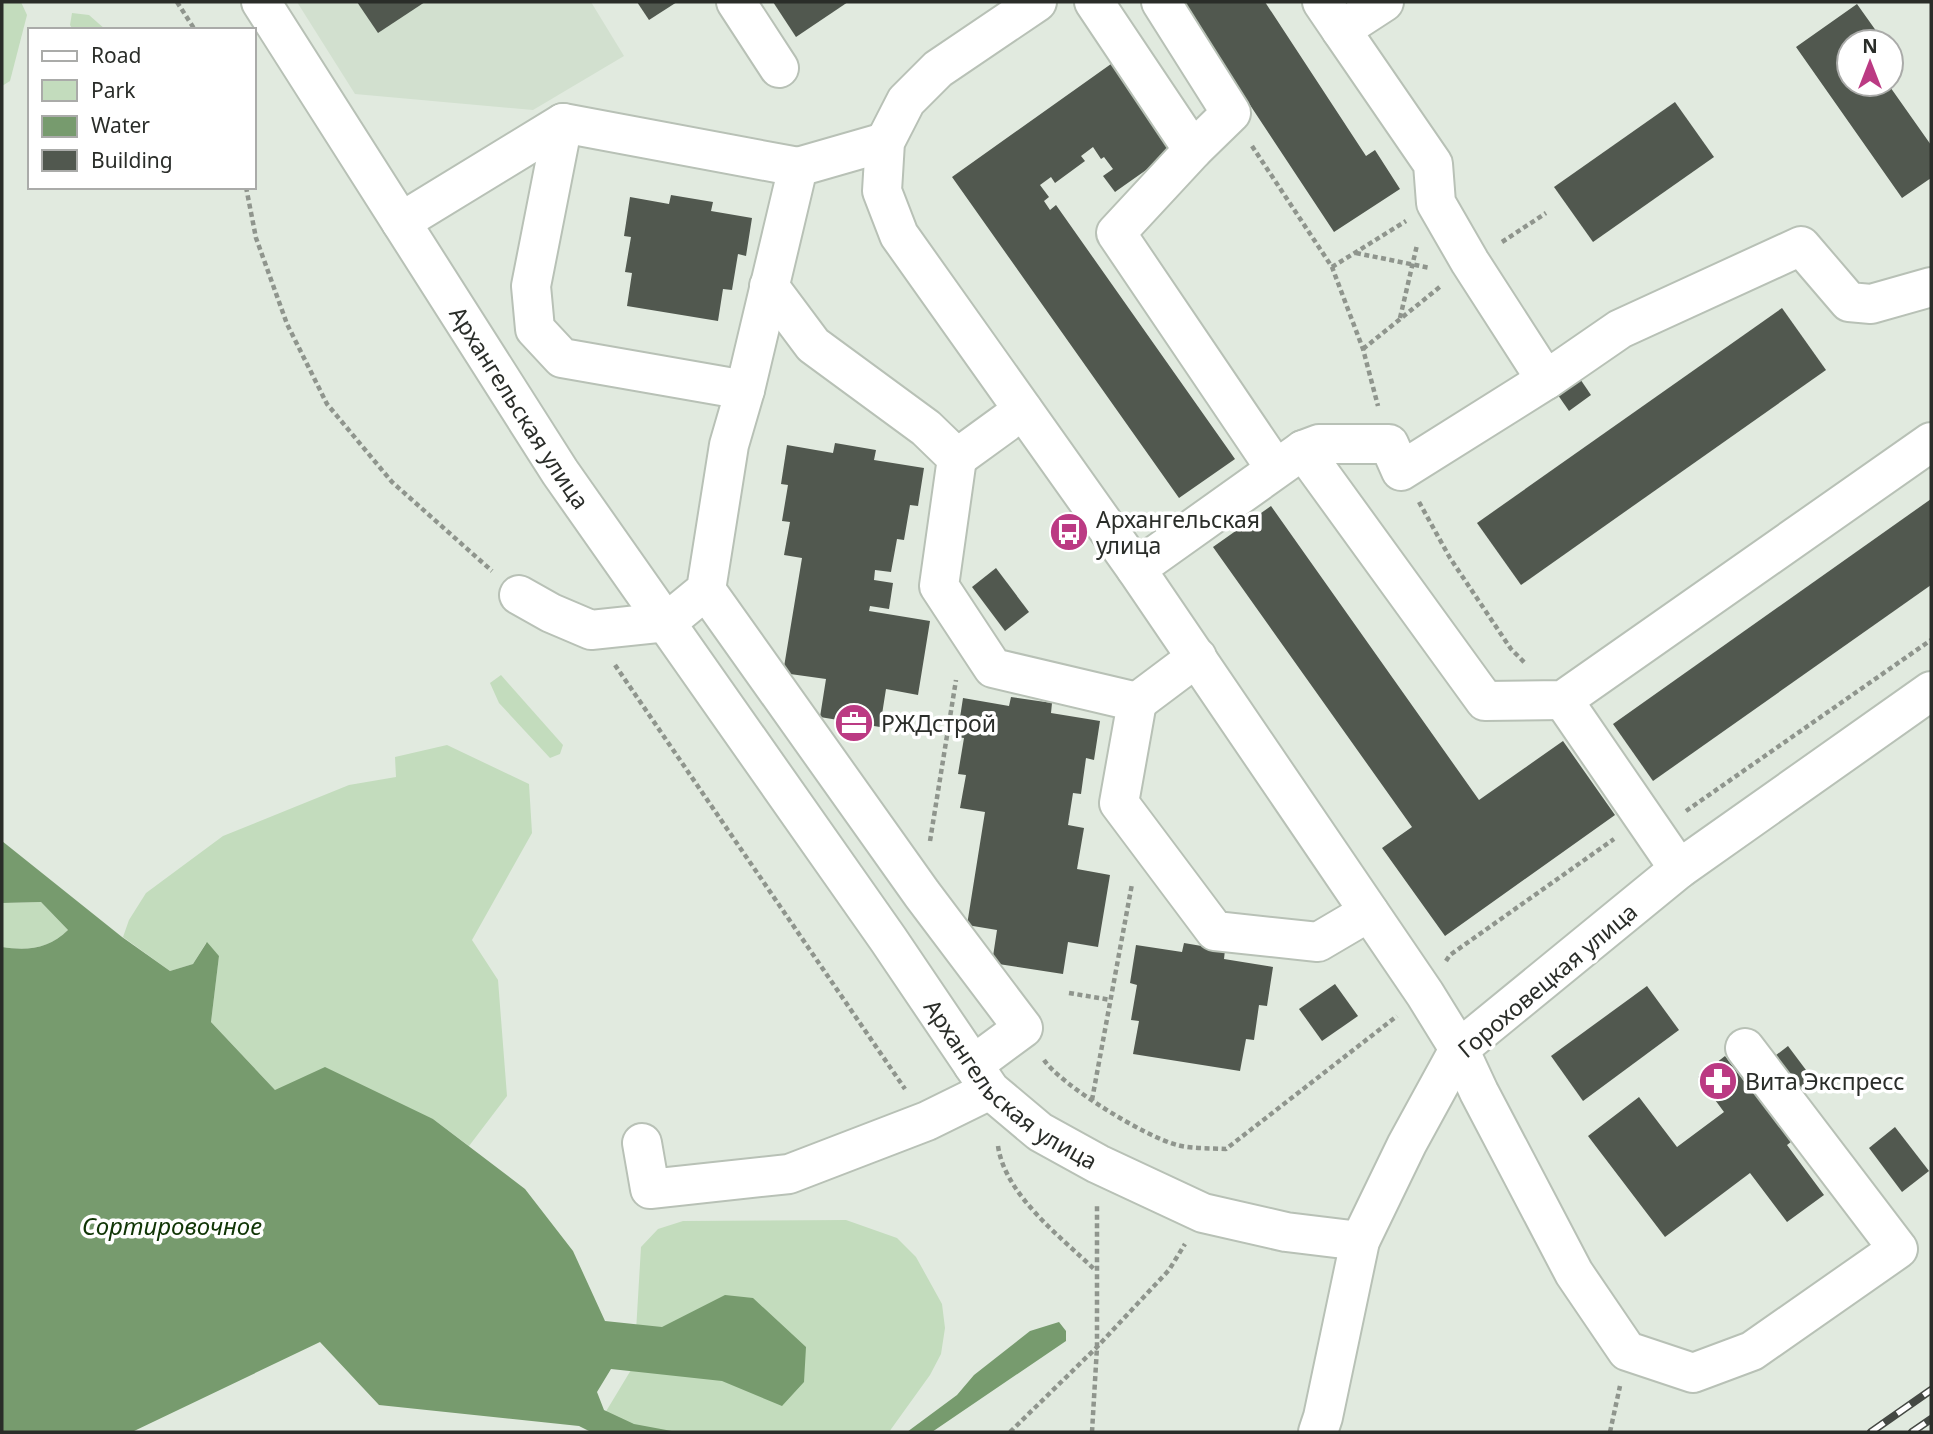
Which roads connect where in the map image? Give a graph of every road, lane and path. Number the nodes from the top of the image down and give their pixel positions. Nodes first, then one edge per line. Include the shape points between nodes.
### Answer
1 (177, 2) edge
2 (261, 2) edge
3 (736, 2) edge
4 (1094, 2) edge
5 (1161, 2) edge
6 (1384, 2) edge
7 (1021, 6) edge
8 (1331, 16) edge
9 (194, 28) edge
10 (779, 68) dead end
11 (1231, 113) junction
12 (563, 123) junction
13 (885, 142) junction
14 (1193, 150) junction
15 (798, 167) junction
16 (246, 189) edge
17 (1430, 206) junction
18 (401, 222) junction
19 (1355, 253) junction
20 (1412, 264) junction
21 (1332, 267) junction
22 (1434, 269) dead end
23 (769, 286) junction
24 (1931, 287) edge
25 (1399, 320) dead end
26 (1546, 380) junction
27 (745, 390) junction
28 (1023, 410) junction
29 (1931, 442) edge
30 (1395, 457) junction
31 (957, 458) junction
32 (1289, 459) junction
33 (1136, 569) junction
34 (706, 590) junction
35 (519, 595) joint
36 (667, 622) junction
37 (964, 625) junction
38 (591, 630) junction
39 (1931, 640) edge
40 (1197, 657) junction
41 (1931, 691) edge
42 (1563, 700) junction
43 (1137, 702) junction
44 (1649, 826) junction
45 (1142, 833) junction
46 (1679, 869) junction
47 (927, 901) junction
48 (1369, 912) junction
49 (888, 939) junction
50 (1069, 993) dead end
51 (1425, 994) junction
52 (1111, 1000) junction
53 (1023, 1028) junction
54 (1745, 1048) dead end
55 (1459, 1049) junction
56 (981, 1077) junction
57 (1092, 1100) junction
58 (927, 1121) junction
59 (642, 1143) dead end
60 (1098, 1164) junction
61 (1203, 1213) junction
62 (1360, 1241) junction
63 (1095, 1270) junction
64 (1097, 1347) junction
65 (1010, 1432) edge
66 (1092, 1432) edge
67 (1318, 1432) edge

1 - 9 path
2 - 18 street, Архангельская улица
3 - 10 street
4 - 14 street
5 - 11 street
6 - 8 street
7 - 13 street via 939,69 906,101
8 - 17 street via 1433,164
11 - 14 street
11 - 21 path
12 - 15 street
12 - 18 street
12 - 27 street via 531,286 536,329 562,358
13 - 15 street
13 - 28 street via 882,191 899,235
14 - 32 street via 1116,233
15 - 23 street
16 - 35 path via 256,238 287,324 327,404 392,482
17 - 19 path
17 - 20 path
17 - 26 street
18 - 36 street, Архангельская улица via 560,472
19 - 20 path
19 - 21 path
20 - 22 path
20 - 25 path
21 - 30 path via 1363,349
23 - 27 street
23 - 31 street via 813,345 926,428
24 - 26 street via 1871,304 1849,302 1801,246 1620,329
26 - 30 street
27 - 34 street via 729,445
28 - 31 street
28 - 33 street
29 - 42 street
30 - 32 street via 1319,444
30 - 42 path via 1450,558 1511,649
31 - 37 street via 939,586
32 - 33 street
32 - 42 street via 1485,701
33 - 40 street
34 - 36 street
34 - 47 street
35 - 38 street
36 - 38 street
36 - 49 street, Архангельская улица
37 - 43 street via 993,668
37 - 47 path
38 - 58 path
39 - 44 path
40 - 43 street
40 - 48 street
41 - 46 street, Гороховецкая улица
42 - 44 street
43 - 45 street via 1119,803
44 - 46 street
44 - 51 path via 1450,955
45 - 48 street via 1215,931 1318,942
45 - 52 path
46 - 55 street, Гороховецкая улица
47 - 49 street
47 - 53 street
48 - 51 street
49 - 56 street, Архангельская улица
50 - 52 path
51 - 55 street
51 - 57 path via 1226,1149 1178,1146
52 - 57 path
53 - 56 street
53 - 57 path via 1046,1064
54 - 55 street via 1898,1248 1752,1351 1693,1373 1627,1351 1574,1273
55 - 62 street, Гороховецкая улица
56 - 58 street
56 - 60 street, Архангельская улица via 1040,1132
56 - 63 path via 999,1155 1024,1202
58 - 59 street via 789,1174 650,1189
60 - 61 street, Архангельская улица
60 - 63 path
61 - 62 street, Архангельская улица via 1286,1232
61 - 64 path via 1169,1270
62 - 67 street, Гороховецкая улица
63 - 64 path
64 - 65 path
64 - 66 path

